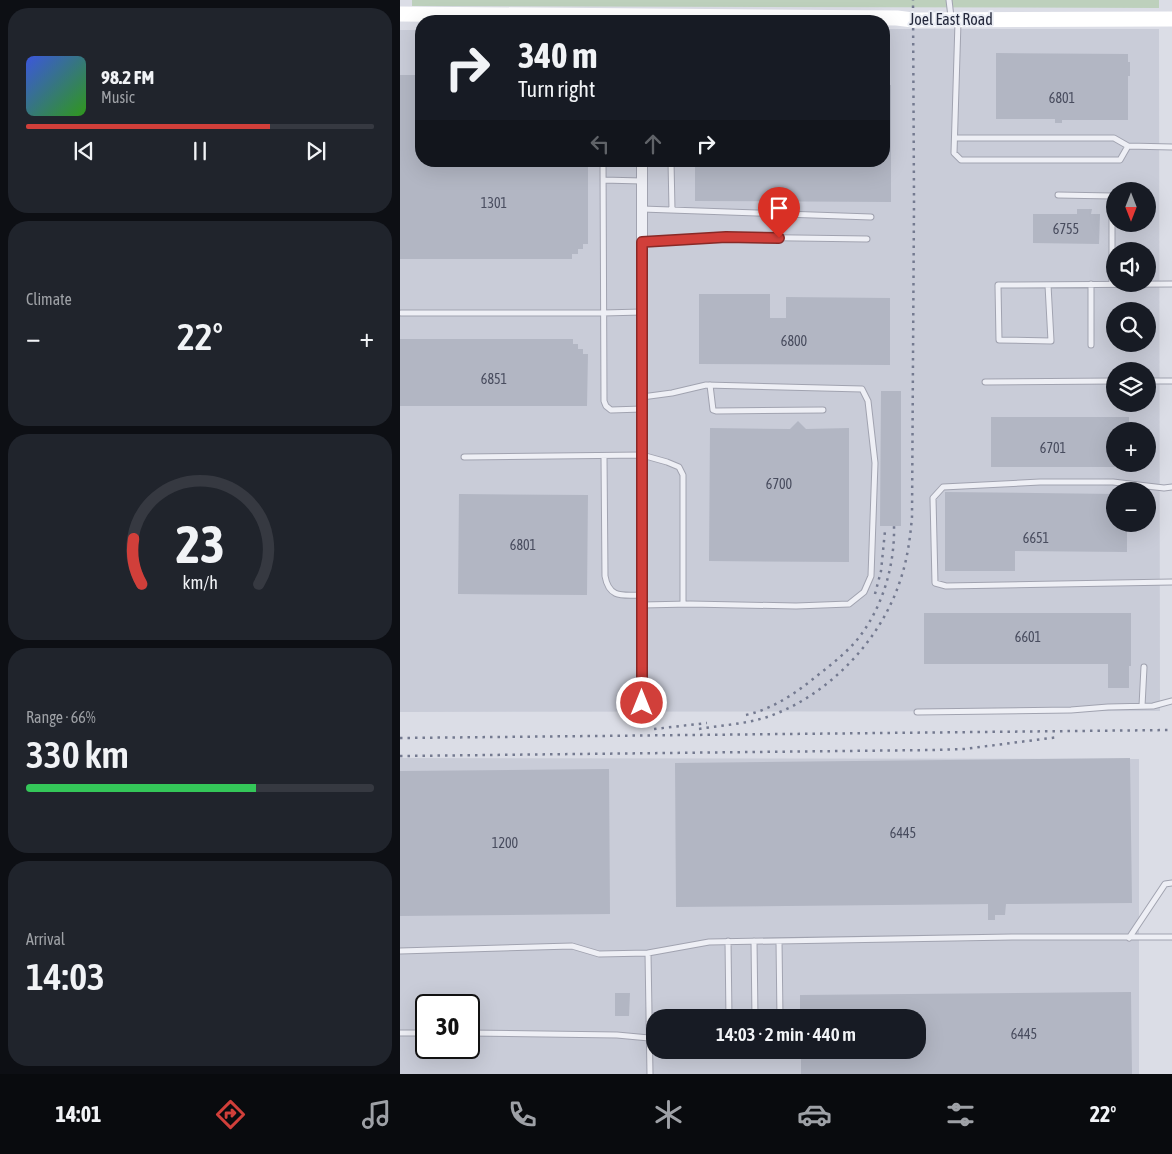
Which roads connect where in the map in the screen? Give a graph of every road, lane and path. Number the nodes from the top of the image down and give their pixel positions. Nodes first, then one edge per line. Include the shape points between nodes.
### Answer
1 (949, 0) edge
2 (400, 14) edge
3 (415, 16) edge
4 (954, 19) junction
5 (1172, 19) edge
6 (890, 20) edge
7 (955, 138) junction
8 (1128, 146) junction
9 (1172, 147) edge
10 (604, 167) edge
11 (642, 167) edge
12 (671, 167) edge
13 (603, 180) junction
14 (642, 181) junction
15 (1058, 195) dead end
16 (642, 209) junction
17 (672, 210) junction
18 (871, 218) dead end
19 (867, 239) dead end
20 (642, 242) junction
21 (1112, 242) edge
22 (1156, 283) edge
23 (1091, 284) junction
24 (1106, 284) edge
25 (1172, 284) edge
26 (1048, 285) junction
27 (642, 312) junction
28 (402, 313) dead end
29 (603, 313) junction
30 (1091, 345) dead end
31 (1106, 381) edge
32 (1156, 381) edge
33 (985, 382) dead end
34 (1172, 382) edge
35 (710, 385) junction
36 (642, 396) junction
37 (642, 409) junction
38 (823, 410) dead end
39 (642, 455) junction
40 (604, 456) junction
41 (464, 457) dead end
42 (1172, 487) edge
43 (1172, 582) edge
44 (642, 600) junction
45 (683, 604) junction
46 (1144, 667) dead end
47 (1172, 701) edge
48 (642, 703) dead end
49 (1142, 706) junction
50 (917, 712) dead end
51 (1172, 883) edge
52 (1129, 938) junction
53 (1172, 938) edge
54 (754, 941) junction
55 (779, 941) junction
56 (728, 942) junction
57 (400, 951) edge
58 (648, 952) junction
59 (649, 1009) edge
60 (729, 1009) edge
61 (755, 1009) edge
62 (780, 1009) edge
63 (400, 1033) edge
64 (415, 1033) edge
65 (480, 1033) edge
66 (646, 1038) edge
67 (650, 1059) edge
68 (650, 1074) edge

1 - 4 lane
2 - 3 street, Joel East Road
4 - 5 street, Joel East Road
4 - 6 street, Joel East Road
4 - 7 lane
7 - 8 lane via 1114,138
7 - 8 lane via 954,152 960,160 1120,160
8 - 9 lane
10 - 13 lane
11 - 14 street
12 - 17 lane
13 - 14 lane
13 - 29 lane
14 - 16 street
15 - 21 lane via 1112,196
16 - 17 lane
16 - 20 street
17 - 18 lane
19 - 20 lane via 726,237
20 - 27 street
22 - 25 lane
23 - 24 lane
23 - 26 lane
23 - 30 lane
26 - 26 lane via 998,285 999,340 1051,341
27 - 29 lane
27 - 36 street
28 - 29 lane
29 - 37 lane via 606,406 611,410
31 - 33 lane
32 - 34 lane
35 - 36 lane
35 - 38 lane via 716,412
35 - 45 lane via 862,389 868,401 875,463 871,576 864,592 849,604
36 - 37 street
37 - 39 street
39 - 40 lane
39 - 44 street
39 - 45 lane via 679,467 683,475
40 - 41 lane
40 - 44 lane via 607,587 619,595
42 - 43 lane via 1113,482 1040,482 943,487 933,498 935,583 946,586
44 - 45 lane
44 - 48 street
46 - 49 lane
47 - 49 lane
49 - 50 lane
51 - 52 lane via 1165,884
52 - 53 lane
52 - 55 lane
54 - 55 lane
54 - 56 lane
54 - 61 lane
55 - 62 lane
56 - 58 lane
56 - 60 lane
57 - 58 lane via 572,946 599,954
58 - 59 lane
63 - 64 lane
65 - 66 lane
67 - 68 lane

